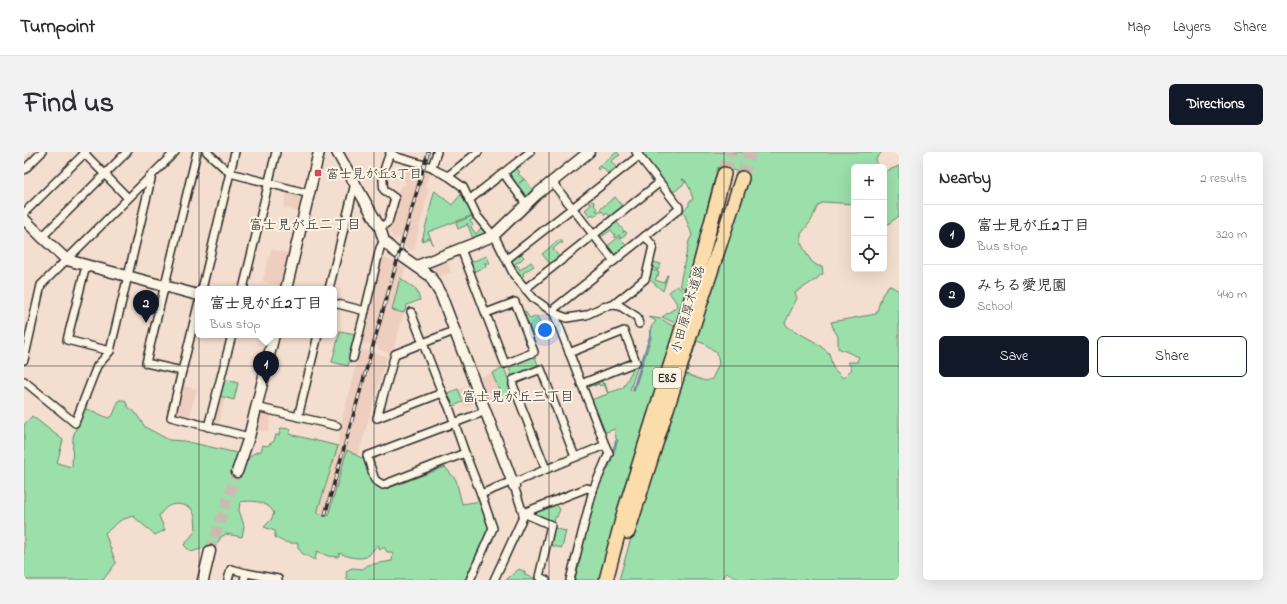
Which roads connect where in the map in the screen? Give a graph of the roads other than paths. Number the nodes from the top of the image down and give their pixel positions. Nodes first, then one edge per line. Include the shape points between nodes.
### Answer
1 (42, 152) edge
2 (85, 152) edge
3 (127, 152) edge
4 (175, 152) edge
5 (197, 152) edge
6 (207, 152) edge
7 (235, 152) edge
8 (276, 152) edge
9 (319, 152) edge
10 (338, 152) edge
11 (390, 152) edge
12 (438, 152) edge
13 (478, 152) edge
14 (530, 152) edge
15 (584, 154) edge
16 (638, 154) edge
17 (432, 167) junction
18 (24, 170) edge
19 (230, 173) junction
20 (105, 174) junction
21 (504, 174) junction
22 (724, 174) tunnel mouth
23 (152, 175) junction
24 (448, 176) junction
25 (742, 178) tunnel mouth
26 (552, 182) junction
27 (355, 183) junction
28 (659, 183) junction
29 (268, 184) junction
30 (310, 194) junction
31 (128, 198) junction
32 (469, 200) junction
33 (526, 204) junction
34 (572, 209) junction
35 (24, 213) edge
36 (24, 219) edge
37 (380, 228) junction
38 (593, 235) junction
39 (492, 236) junction
40 (645, 236) junction
41 (42, 237) junction
42 (384, 242) junction
43 (461, 249) junction
44 (507, 259) junction
45 (67, 260) junction
46 (614, 261) junction
47 (86, 266) junction
48 (417, 266) junction
49 (127, 276) junction
50 (203, 286) edge
51 (244, 286) edge
52 (287, 286) edge
53 (330, 286) edge
54 (164, 287) junction
55 (525, 289) junction
56 (195, 295) edge
57 (337, 304) edge
58 (613, 305) junction
59 (365, 311) junction
60 (411, 312) dead end
61 (486, 313) junction
62 (554, 313) junction
63 (195, 317) edge
64 (639, 324) dead end
65 (454, 331) junction
66 (231, 338) edge
67 (273, 338) edge
68 (317, 338) edge
69 (422, 343) junction
70 (110, 350) junction
71 (569, 354) junction
72 (353, 358) dead end
73 (24, 360) edge
74 (182, 371) junction
75 (24, 381) edge
76 (581, 384) junction
77 (442, 393) junction
78 (256, 407) junction
79 (486, 411) junction
80 (298, 417) junction
81 (454, 423) junction
82 (337, 426) dead end
83 (208, 427) junction
84 (249, 437) junction
85 (605, 445) junction
86 (465, 453) junction
87 (575, 457) junction
88 (546, 469) junction
89 (237, 472) tunnel mouth
90 (513, 483) junction
91 (593, 490) junction
92 (481, 494) junction
93 (523, 513) junction
94 (210, 551) tunnel mouth
95 (245, 576) edge
96 (203, 580) edge
97 (228, 580) edge
98 (278, 580) edge
99 (470, 580) edge
100 (494, 580) edge
101 (546, 580) edge
102 (570, 580) edge
103 (606, 580) edge
104 (615, 580) edge

1 - 18 street
2 - 20 street
2 - 35 street
3 - 20 street
4 - 23 street
5 - 54 street
6 - 19 street
7 - 19 street
8 - 29 street
9 - 30 street
10 - 27 street
11 - 17 street via 397,157
11 - 37 street via 382,181 384,190 395,198 388,222
12 - 17 street
13 - 24 street
14 - 21 street
15 - 26 street
16 - 28 street
16 - 34 street
17 - 24 street
19 - 29 street
19 - 50 street
20 - 31 street
20 - 41 street
21 - 32 street
21 - 33 street
22 - 103 highway, 小田原厚木道路 / E85 via 689,306 624,512
23 - 31 street
23 - 49 street
24 - 32 street via 462,186
25 - 104 highway, 小田原厚木道路 / E85 via 632,516
26 - 33 street
26 - 34 street
27 - 37 street
27 - 53 street
28 - 38 street
28 - 40 street via 679,209
29 - 30 street
29 - 51 street
30 - 52 street
31 - 45 street
32 - 39 street
33 - 39 street
34 - 38 street
34 - 44 street
36 - 41 street
37 - 42 street
38 - 46 street
38 - 55 street
39 - 43 street
39 - 44 street
40 - 46 street
40 - 58 street via 653,246 645,279
41 - 45 street
42 - 48 street
42 - 59 street via 380,248
43 - 48 street
43 - 61 street
44 - 55 street
45 - 47 street
45 - 73 street via 41,285
46 - 62 street via 555,308
47 - 49 street
47 - 70 street via 67,340
48 - 65 street via 430,276 435,284
49 - 54 street
49 - 70 street
54 - 56 street
54 - 74 street via 146,363
55 - 62 street
57 - 59 street
58 - 62 street via 576,317 567,318
58 - 64 street via 620,306 637,318
59 - 72 street
60 - 69 street
61 - 61 street via 515,302 534,352 505,364
62 - 71 street
63 - 74 street
65 - 69 street
65 - 79 street
66 - 83 street
67 - 78 street
68 - 80 street
69 - 77 street
69 - 77 street via 395,354 377,418
70 - 75 street via 97,366 75,423
71 - 76 street
71 - 76 street via 624,332 632,350 636,362
74 - 83 street via 171,417
76 - 85 street
77 - 81 street
78 - 80 street
78 - 84 street
79 - 81 street
79 - 90 street
80 - 82 street
81 - 86 street
81 - 86 street via 367,456 375,480 383,485
83 - 84 street
84 - 89 street
85 - 87 street
85 - 91 street via 609,453
86 - 92 street
87 - 88 street
87 - 88 street via 542,369 513,380
88 - 90 street
90 - 92 street
90 - 93 street
91 - 93 street via 587,488
91 - 102 street
92 - 99 street via 493,528
93 - 100 street
93 - 101 street via 551,525 539,577
94 - 96 street
95 - 97 street via 231,569
95 - 98 street

